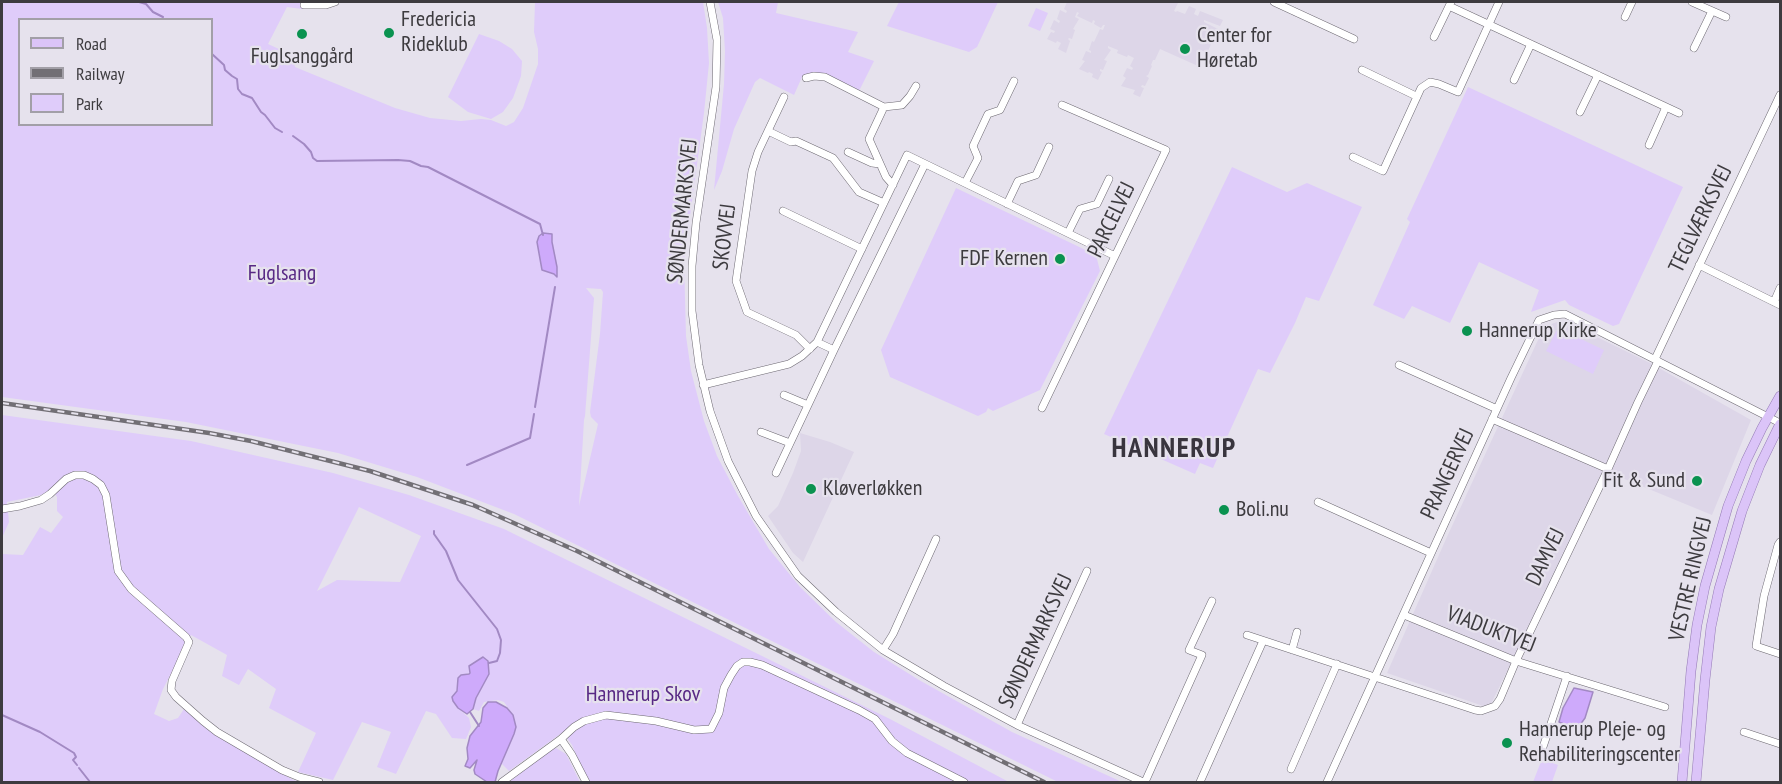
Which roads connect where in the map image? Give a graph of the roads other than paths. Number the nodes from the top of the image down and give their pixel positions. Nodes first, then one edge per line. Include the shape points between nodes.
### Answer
1 (335, 2) edge
2 (710, 2) edge
3 (1274, 2) edge
4 (1499, 2) edge
5 (1632, 2) edge
6 (1692, 2) edge
7 (1450, 4) edge
8 (304, 5) dead end
9 (1712, 11) junction
10 (1625, 16) dead end
11 (1726, 17) dead end
12 (1488, 24) junction
13 (1434, 37) dead end
14 (1354, 39) dead end
15 (1531, 44) junction
16 (1694, 48) dead end
17 (1362, 70) dead end
18 (1598, 75) junction
19 (806, 78) dead end
20 (1514, 80) dead end
21 (1014, 81) dead end
22 (916, 86) dead end
23 (1780, 95) edge
24 (1416, 96) junction
25 (784, 97) dead end
26 (1062, 105) dead end
27 (884, 107) junction
28 (1666, 107) junction
29 (1580, 112) dead end
30 (1679, 113) dead end
31 (768, 131) junction
32 (1649, 145) dead end
33 (1049, 147) dead end
34 (848, 152) dead end
35 (1353, 157) dead end
36 (880, 164) junction
37 (925, 164) junction
38 (1109, 179) dead end
39 (965, 183) junction
40 (893, 184) junction
41 (884, 203) junction
42 (1007, 204) junction
43 (783, 211) dead end
44 (1068, 233) junction
45 (862, 249) junction
46 (1115, 256) junction
47 (1700, 265) junction
48 (1780, 288) edge
49 (1777, 303) edge
50 (816, 342) junction
51 (810, 349) junction
52 (834, 350) junction
53 (1656, 360) junction
54 (1399, 365) dead end
55 (703, 385) junction
56 (784, 395) dead end
57 (1780, 396) edge
58 (808, 405) junction
59 (1042, 408) dead end
60 (1497, 409) junction
61 (1768, 417) junction
62 (1492, 419) junction
63 (1780, 423) edge
64 (761, 432) dead end
65 (790, 443) junction
66 (1608, 469) junction
67 (776, 473) dead end
68 (1318, 502) dead end
69 (2, 509) edge
70 (936, 539) dead end
71 (1780, 542) edge
72 (1431, 553) junction
73 (1087, 571) dead end
74 (1212, 601) dead end
75 (1404, 615) junction
76 (1297, 632) dead end
77 (1247, 635) dead end
78 (1263, 641) junction
79 (883, 650) junction
80 (1292, 650) junction
81 (1780, 654) edge
82 (1516, 661) junction
83 (1337, 664) junction
84 (1567, 676) junction
85 (1375, 677) junction
86 (1665, 707) dead end
87 (1017, 725) junction
88 (1744, 732) dead end
89 (561, 739) junction
90 (1780, 744) edge
91 (1543, 747) dead end
92 (1291, 770) dead end
93 (1203, 782) edge
94 (319, 783) edge
95 (502, 783) edge
96 (586, 783) edge
97 (964, 783) edge
98 (1144, 783) edge
99 (1327, 783) edge
100 (1682, 783) edge
101 (1696, 783) edge

1 - 8 street
2 - 55 street, SØNDERMARKSVEJ via 717,40 716,87 692,274 692,311
3 - 14 street
4 - 12 street
5 - 10 street
6 - 9 street
7 - 12 street
7 - 13 street
9 - 11 street
9 - 16 street
12 - 15 street
12 - 24 street via 1458,92 1430,82
15 - 18 street
15 - 20 street
17 - 24 street
18 - 28 street
18 - 29 street
19 - 27 street via 825,77
21 - 39 street via 1000,110 988,114 973,146 978,158
22 - 27 street via 902,105
23 - 47 street, TEGLVÆRKSVEJ
24 - 35 street via 1383,171
25 - 31 street, SKOVVEJ
26 - 46 street, PARCELVEJ via 1166,150
27 - 36 street via 869,139
28 - 30 street
28 - 32 street
31 - 41 street via 833,158 859,192
31 - 51 street, SKOVVEJ via 752,171 736,281 747,312 796,335
33 - 42 street via 1036,175 1018,181
34 - 36 street
36 - 40 street
37 - 39 street
37 - 40 street via 907,155
37 - 52 street
38 - 44 street via 1097,204 1080,209
39 - 42 street
40 - 41 street
41 - 45 street
42 - 44 street
43 - 45 street
44 - 46 street
45 - 50 street
46 - 59 street, PARCELVEJ
47 - 49 street
47 - 53 street, TEGLVÆRKSVEJ
48 - 49 street
50 - 51 street
50 - 52 street
51 - 55 street via 789,364
52 - 58 street
53 - 60 street, PRANGERVEJ via 1565,314 1554,315 1539,320 1535,326
53 - 61 street, PRANGERVEJ
53 - 66 street, DAMVEJ
54 - 60 street, PRANGERVEJ
55 - 79 street, SØNDERMARKSVEJ via 728,461 756,516 798,576
56 - 58 street
57 - 61 main road, VESTRE RINGVEJ
58 - 65 street
60 - 62 street, PRANGERVEJ
61 - 63 street, PRANGERVEJ
61 - 100 main road, VESTRE RINGVEJ via 1728,506 1704,586
62 - 66 street
62 - 72 street, PRANGERVEJ
63 - 101 main road, VESTRE RINGVEJ via 1742,511 1719,589 1707,659
64 - 65 street
65 - 67 street
66 - 82 street, DAMVEJ
68 - 72 street, PRANGERVEJ
69 - 94 street via 41,500 75,475 84,475 101,485 123,580 189,642 171,690 217,732 282,770
70 - 79 street
71 - 81 street via 1764,596 1756,646
72 - 75 street, PRANGERVEJ
73 - 87 street, SØNDERMARKSVEJ
74 - 98 street, SØNDERMARKSVEJ via 1189,650 1202,655
75 - 82 street, VIADUKTVEJ
75 - 85 street, PRANGERVEJ
76 - 80 street
77 - 78 street
78 - 80 street
78 - 93 street
79 - 87 street, SØNDERMARKSVEJ
80 - 83 street
82 - 84 street, VIADUKTVEJ
82 - 85 street via 1500,699 1495,706 1481,711
83 - 85 street
83 - 92 street
84 - 86 street, VIADUKTVEJ
84 - 91 street
85 - 99 street, PRANGERVEJ
87 - 98 street, SØNDERMARKSVEJ
88 - 90 street
89 - 95 street
89 - 96 street
89 - 97 street via 584,721 606,715 694,730 711,729 730,675 743,662 750,662 859,710 874,719 905,752

